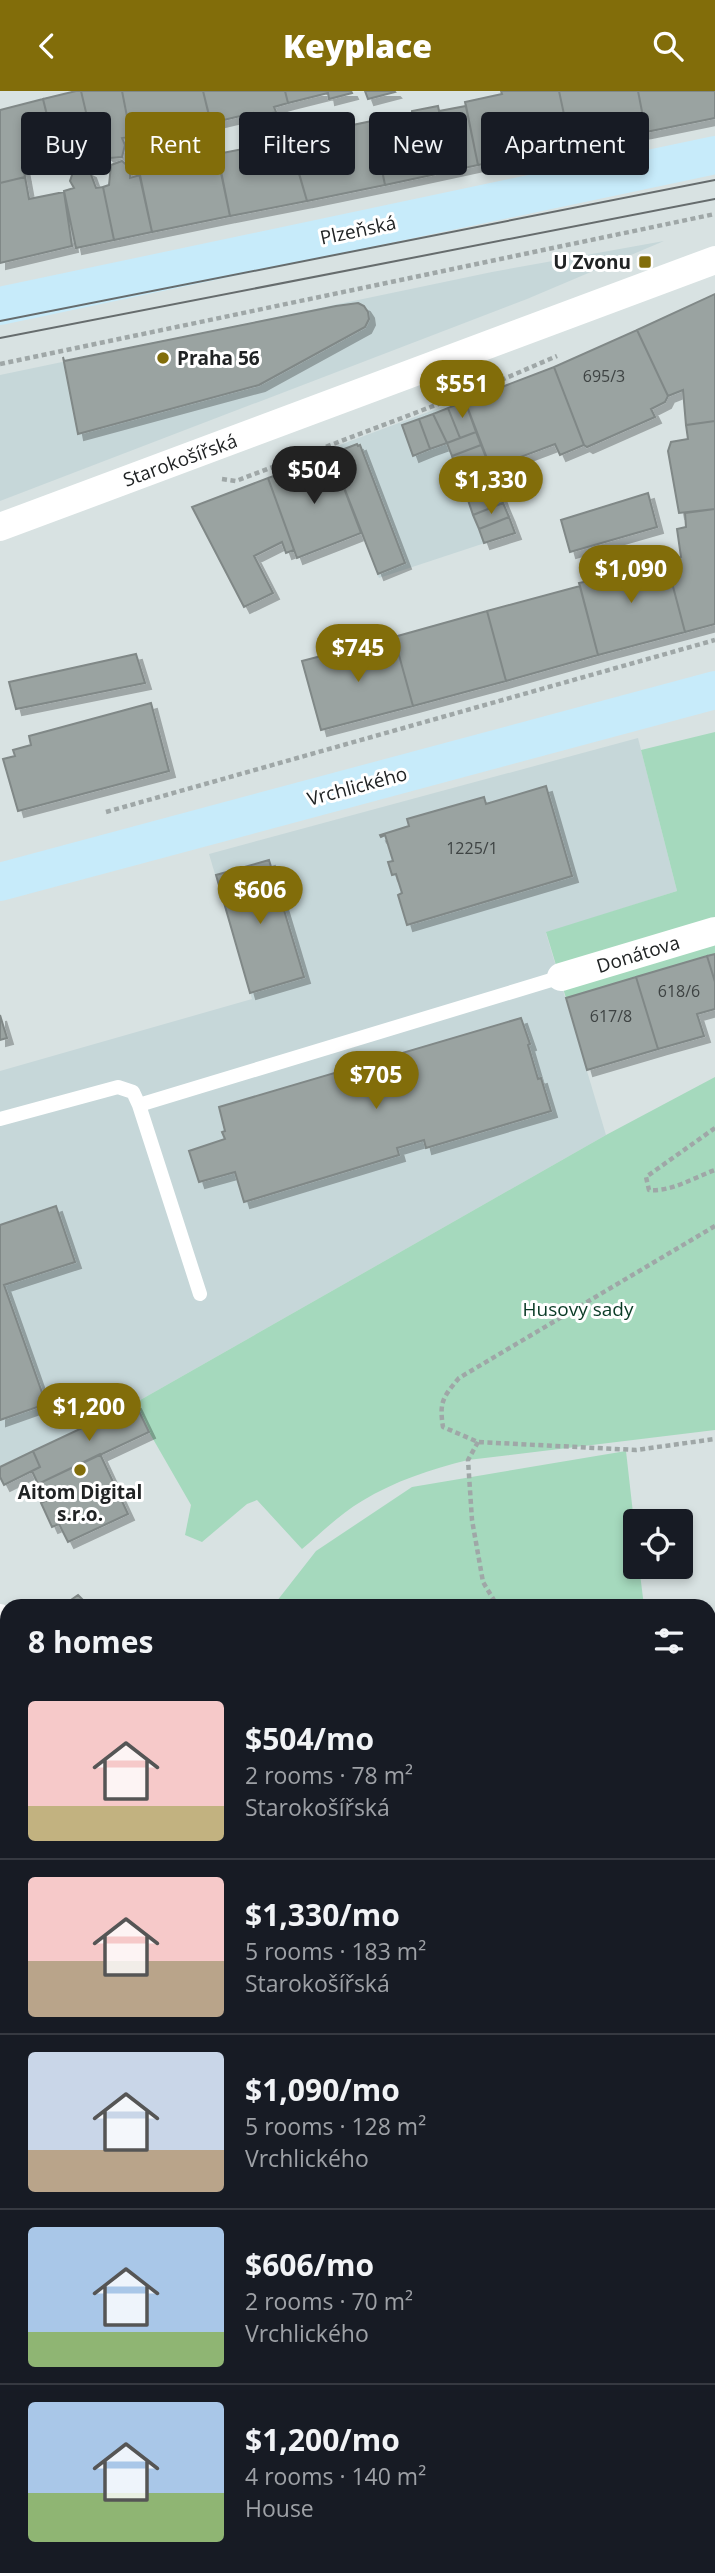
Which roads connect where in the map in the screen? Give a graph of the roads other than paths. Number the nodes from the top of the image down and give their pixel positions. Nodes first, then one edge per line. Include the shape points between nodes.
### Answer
1 (715, 155) edge
2 (715, 260) edge
3 (0, 306) edge
4 (0, 527) edge
5 (715, 690) edge
6 (0, 881) edge
7 (715, 931) edge
8 (561, 977) joint
9 (139, 1105) junction
10 (0, 1119) edge
11 (200, 1294) dead end

1 - 3 main road, Plzeňská
2 - 4 street, Starokošířská
5 - 6 main road, Vrchlického
7 - 8 street, Donátova
8 - 9 lane
9 - 10 lane via 133,1092 118,1087
9 - 11 lane

